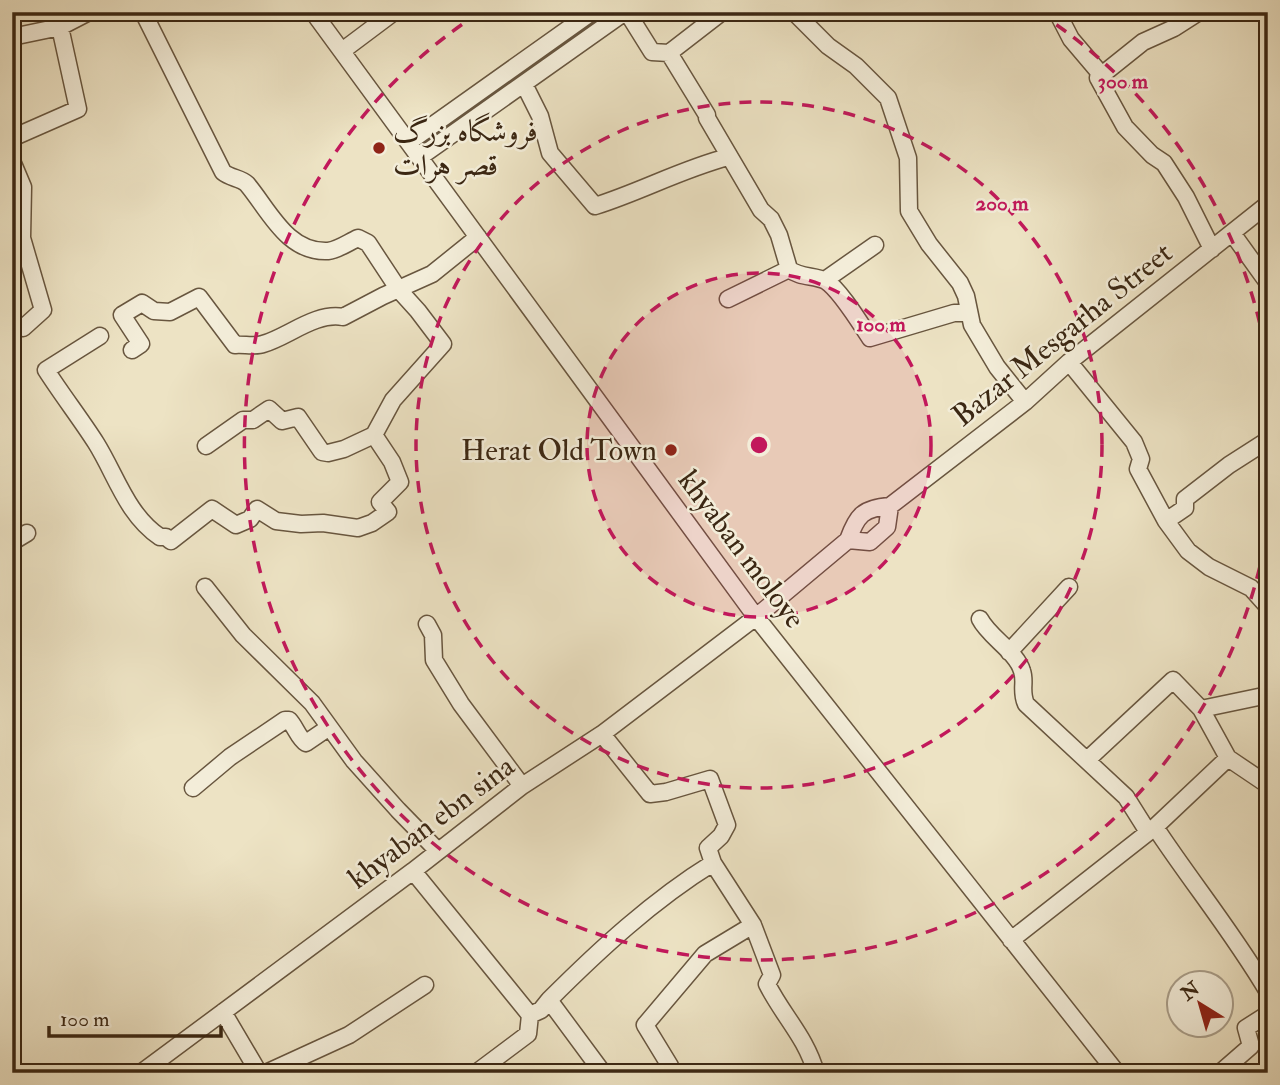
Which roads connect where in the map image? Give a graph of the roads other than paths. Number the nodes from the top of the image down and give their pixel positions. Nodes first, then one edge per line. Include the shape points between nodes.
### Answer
1 (89, 12) edge
2 (143, 12) edge
3 (313, 12) edge
4 (394, 12) edge
5 (592, 12) edge
6 (626, 12) edge
7 (722, 12) edge
8 (794, 12) edge
9 (1057, 12) edge
10 (1199, 12) edge
11 (60, 27) junction
12 (12, 37) edge
13 (342, 51) junction
14 (669, 53) junction
15 (1098, 78) junction
16 (524, 84) junction
17 (12, 138) edge
18 (410, 142) junction
19 (421, 157) junction
20 (728, 157) junction
21 (12, 161) edge
22 (1268, 204) edge
23 (1232, 233) junction
24 (478, 237) junction
25 (875, 245) dead end
26 (1212, 249) junction
27 (789, 269) junction
28 (825, 280) junction
29 (1268, 283) edge
30 (399, 290) junction
31 (728, 299) dead end
32 (968, 313) junction
33 (12, 326) edge
34 (100, 336) dead end
35 (132, 351) dead end
36 (1069, 362) junction
37 (1025, 402) junction
38 (374, 435) junction
39 (1268, 440) edge
40 (206, 446) dead end
41 (890, 506) junction
42 (1166, 521) junction
43 (27, 533) dead end
44 (848, 540) junction
45 (12, 542) edge
46 (205, 587) dead end
47 (1069, 587) dead end
48 (1268, 607) edge
49 (756, 617) junction
50 (980, 619) dead end
51 (427, 624) dead end
52 (1009, 652) junction
53 (1268, 695) edge
54 (1201, 709) junction
55 (328, 727) junction
56 (602, 734) junction
57 (1228, 758) junction
58 (1087, 760) junction
59 (1268, 785) edge
60 (522, 786) junction
61 (193, 788) dead end
62 (1152, 830) junction
63 (438, 851) junction
64 (713, 863) junction
65 (414, 871) junction
66 (753, 925) junction
67 (1012, 940) junction
68 (425, 985) dead end
69 (1268, 992) edge
70 (549, 1000) junction
71 (223, 1012) junction
72 (1268, 1014) edge
73 (530, 1015) junction
74 (141, 1073) edge
75 (259, 1073) edge
76 (266, 1073) edge
77 (476, 1073) edge
78 (603, 1073) edge
79 (660, 1073) edge
80 (816, 1073) edge
81 (1117, 1073) edge
82 (1220, 1073) edge

1 - 11 street
2 - 30 street via 223,172 245,182 274,223 314,250 331,251 358,238 368,243
3 - 13 street, khyaban moloye
4 - 13 street
5 - 18 street
6 - 14 street via 652,52
6 - 16 street
7 - 14 street
8 - 32 street via 887,98 908,158 909,211 960,283
9 - 15 street
10 - 15 street via 1143,42
11 - 12 street
11 - 17 street via 78,109
13 - 18 street, khyaban moloye
14 - 20 street
15 - 26 street via 1125,127 1164,163
16 - 19 street
16 - 20 street via 540,116 550,153 596,206
18 - 19 street, khyaban moloye
19 - 24 street, khyaban moloye
20 - 27 street via 771,219
21 - 33 street via 23,187 22,238 43,310 23,328
22 - 23 street, Bazar Mesgarha Street
23 - 26 street, Bazar Mesgarha Street
23 - 29 street
24 - 30 street via 432,274
24 - 49 street, khyaban moloye
25 - 28 street
26 - 36 street, Bazar Mesgarha Street
27 - 28 street
27 - 31 street
28 - 32 street via 870,338
30 - 35 street via 343,317 302,326 261,345 234,345 199,297 170,312 154,311 142,303 122,315 141,344
30 - 38 street via 443,344 393,400
32 - 37 street via 996,367
34 - 38 street via 46,370 96,444 129,504 147,527 171,541 212,509 236,525 250,519 257,509 276,521 358,528 372,523 388,512 380,502 400,482
36 - 37 street, Bazar Mesgarha Street
36 - 42 street via 1134,442 1141,459 1138,469
37 - 41 street, Bazar Mesgarha Street
38 - 40 street via 344,449 322,452 298,417 282,421 269,409 253,420 243,420
39 - 42 street via 1185,499 1185,508
41 - 44 street, Bazar Mesgarha Street via 872,507 854,522
41 - 44 street, Bazar Mesgarha Street via 887,527 870,542
42 - 48 street via 1188,551 1251,588
43 - 45 street
44 - 49 street, Bazar Mesgarha Street
46 - 55 street via 243,635 312,703
47 - 52 street
49 - 56 street, khyaban ebn sina
49 - 67 street, khyaban moloye
50 - 52 street
51 - 60 street via 433,635 434,660
52 - 58 street via 1023,670 1026,704
53 - 54 street
54 - 57 street
54 - 58 street via 1173,680
55 - 61 street via 306,743 289,719 285,720
55 - 63 street
56 - 60 street, khyaban ebn sina
56 - 64 street via 650,793 710,779 727,825 708,848
57 - 59 street
57 - 62 street
58 - 62 street
60 - 63 street, khyaban ebn sina
62 - 67 street
62 - 69 street via 1213,907
63 - 65 street, khyaban ebn sina
64 - 66 street
64 - 70 street via 676,888
65 - 71 street, khyaban ebn sina
65 - 73 street
66 - 79 street via 705,954 645,1025 670,1066
66 - 80 street via 772,975 767,984 802,1036
67 - 81 street, khyaban moloye
68 - 76 street via 349,1035
70 - 73 street
70 - 78 street
71 - 74 street, khyaban ebn sina
71 - 75 street
72 - 82 street via 1246,1027 1251,1046
73 - 77 street via 528,1034

